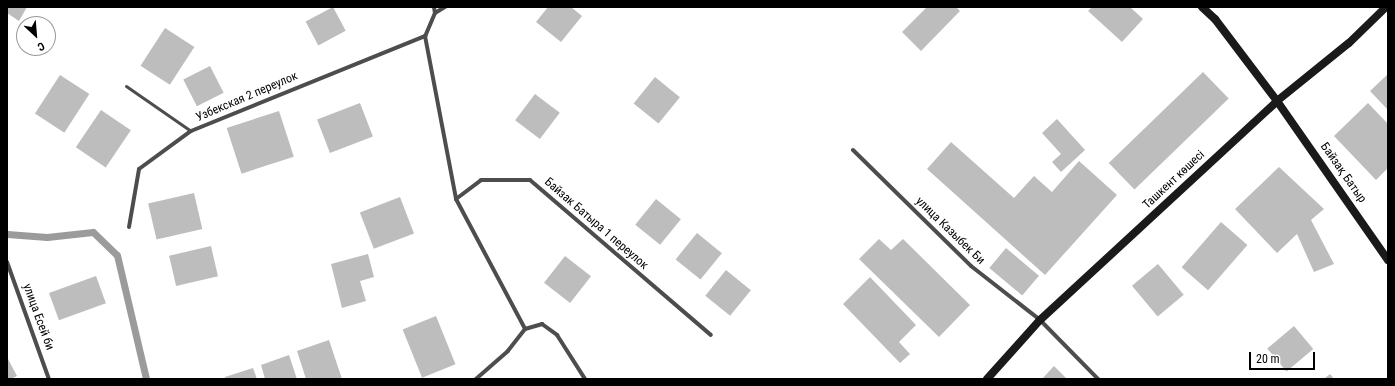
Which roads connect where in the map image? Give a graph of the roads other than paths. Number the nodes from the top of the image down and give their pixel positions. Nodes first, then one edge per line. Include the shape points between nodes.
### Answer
1 (434, 7) edge
2 (445, 7) edge
3 (1202, 7) edge
4 (1386, 7) edge
5 (435, 13) junction
6 (425, 36) junction
7 (126, 86) dead end
8 (1277, 101) junction
9 (191, 131) junction
10 (853, 150) dead end
11 (456, 199) junction
12 (130, 227) dead end
13 (1388, 260) edge
14 (7, 262) edge
15 (1040, 320) junction
16 (525, 329) junction
17 (712, 335) dead end
18 (49, 379) edge
19 (476, 379) edge
20 (585, 379) edge
21 (987, 379) edge
22 (1098, 379) edge

1 - 5 street
2 - 5 street
3 - 8 main road, Байзақ Батыр via 1215,19
4 - 8 main road, Ташкент көшесі via 1348,43
5 - 6 street
6 - 9 street, Узбекская 2 переулок
6 - 11 street
7 - 9 lane
8 - 13 main road, Байзақ Батыр
8 - 15 main road, Ташкент көшесі
9 - 12 street, Узбекская 2 переулок via 139,169
10 - 15 street, улица Казыбек Би via 971,266
11 - 16 street
11 - 17 street, Байзак Батыра 1 переулок via 481,180 530,180
14 - 18 street, улица Есей би
15 - 21 main road, Ташкент көшесі
15 - 22 street, улица Казыбек Би
16 - 19 street via 508,351
16 - 20 street via 542,324 557,335

